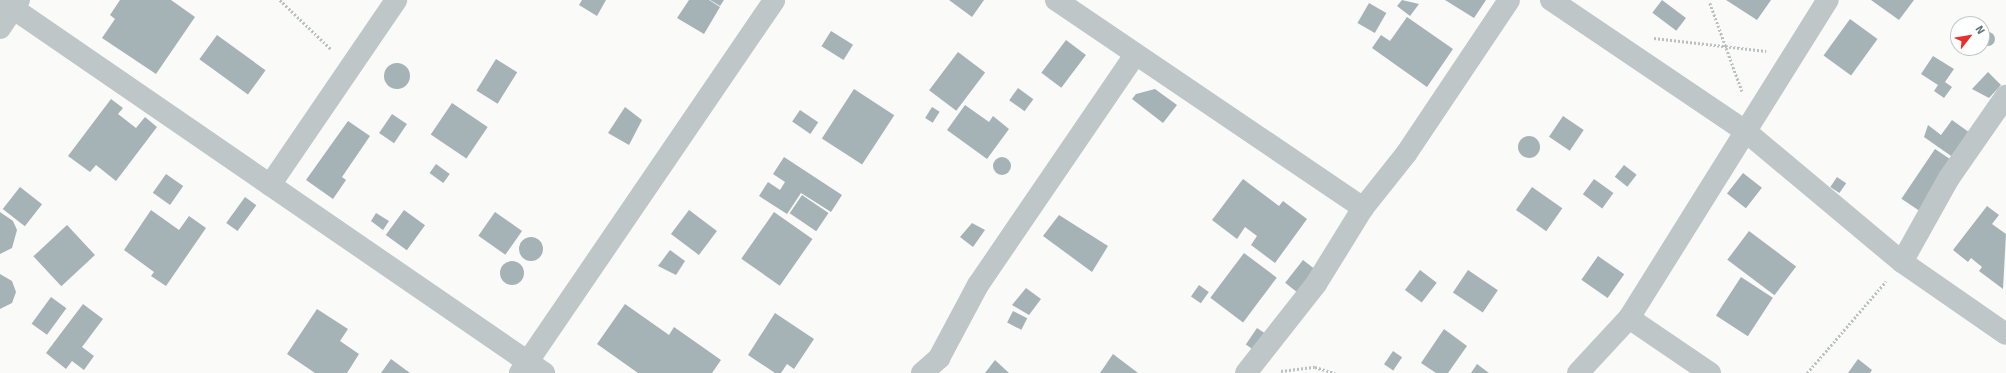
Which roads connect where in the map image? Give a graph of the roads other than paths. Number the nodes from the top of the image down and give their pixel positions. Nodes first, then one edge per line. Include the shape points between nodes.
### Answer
1 (396, 0) edge
2 (774, 0) edge
3 (1056, 0) edge
4 (1509, 0) edge
5 (1551, 0) edge
6 (1828, 0) edge
7 (11, 3) edge
8 (0, 28) edge
9 (1135, 55) junction
10 (2006, 96) edge
11 (1749, 122) junction
12 (270, 185) junction
13 (1362, 208) junction
14 (1902, 262) junction
15 (1629, 318) junction
16 (2006, 334) edge
17 (531, 369) edge
18 (922, 373) edge
19 (1246, 373) edge
20 (1578, 373) edge
21 (1710, 373) edge

1 - 12 street
2 - 17 street
3 - 9 street
4 - 13 street via 1406,154
5 - 11 street via 1618,44
6 - 11 street
7 - 8 street
7 - 12 street
9 - 13 street
9 - 18 street via 978,285 938,358
10 - 14 street via 1949,178
11 - 14 street
11 - 15 street
12 - 17 street
13 - 19 street via 1316,284
14 - 16 street
15 - 20 street
15 - 21 street

